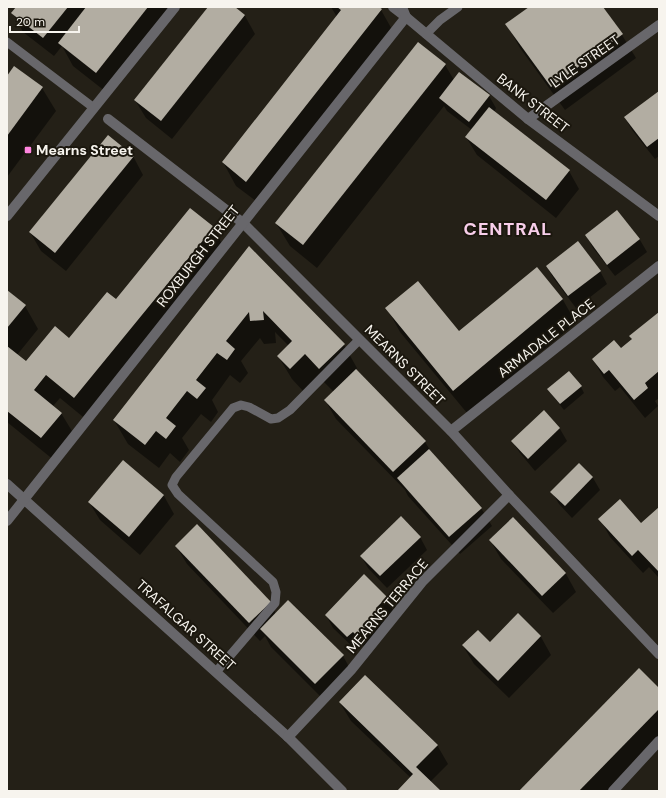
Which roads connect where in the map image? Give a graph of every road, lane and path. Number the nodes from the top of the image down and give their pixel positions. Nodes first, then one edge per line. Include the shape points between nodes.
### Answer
1 (175, 7) edge
2 (393, 7) edge
3 (458, 7) edge
4 (404, 12) edge
5 (659, 25) edge
6 (426, 34) junction
7 (7, 42) edge
8 (94, 108) junction
9 (108, 119) dead end
10 (528, 119) junction
11 (7, 216) edge
12 (659, 216) edge
13 (242, 223) junction
14 (659, 266) edge
15 (359, 340) junction
16 (451, 431) junction
17 (7, 484) edge
18 (509, 495) junction
19 (24, 498) junction
20 (7, 521) edge
21 (659, 654) edge
22 (216, 672) junction
23 (288, 737) junction
24 (659, 741) edge
25 (342, 791) edge
26 (612, 791) edge

1 - 8 street
2 - 4 street, BANK STREET
3 - 6 lane
4 - 6 street, BANK STREET
4 - 13 street, ROXBURGH STREET
5 - 10 street, LYLE STREET
6 - 10 street, BANK STREET
7 - 8 lane
8 - 11 street
9 - 13 street, MEARNS STREET
10 - 12 street, BANK STREET
13 - 15 street, MEARNS STREET
13 - 19 street, ROXBURGH STREET
14 - 16 street, ARMADALE PLACE
15 - 16 street, MEARNS STREET
15 - 22 lane via 290,410 278,418 271,419 241,405 233,408 172,485 178,494 273,582 276,592 275,603
16 - 18 street, MEARNS STREET
17 - 19 street, TRAFALGAR STREET
18 - 21 street, MEARNS STREET
18 - 23 street, MEARNS TERRACE via 422,582 351,670
19 - 20 street, ROXBURGH STREET
19 - 22 street, TRAFALGAR STREET
22 - 23 street, TRAFALGAR STREET
23 - 25 street, TRAFALGAR STREET
24 - 26 street

